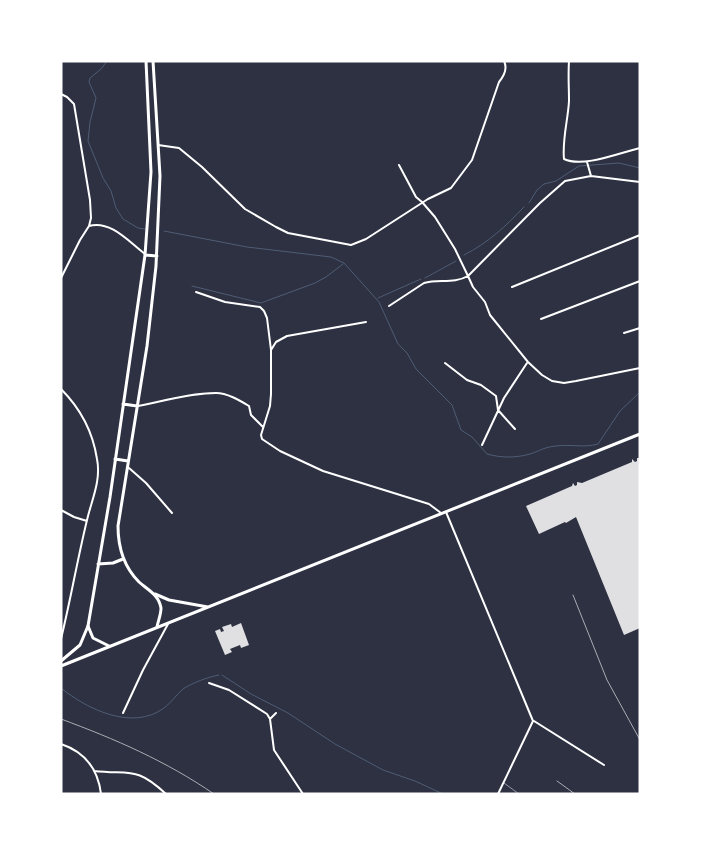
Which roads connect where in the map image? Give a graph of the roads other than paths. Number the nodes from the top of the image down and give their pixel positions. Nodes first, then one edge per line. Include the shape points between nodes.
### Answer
1 (146, 61) edge
2 (153, 61) edge
3 (504, 61) edge
4 (569, 61) edge
5 (61, 94) edge
6 (158, 145) junction
7 (640, 148) edge
8 (587, 163) junction
9 (399, 165) dead end
10 (151, 176) junction
11 (160, 176) junction
12 (592, 176) junction
13 (640, 182) edge
14 (422, 202) junction
15 (90, 226) junction
16 (640, 235) edge
17 (145, 255) junction
18 (157, 256) junction
19 (468, 276) junction
20 (61, 278) edge
21 (640, 281) edge
22 (512, 287) dead end
23 (196, 292) dead end
24 (389, 306) dead end
25 (541, 320) dead end
26 (366, 322) dead end
27 (640, 328) edge
28 (624, 333) dead end
29 (271, 350) junction
30 (445, 362) dead end
31 (528, 362) junction
32 (640, 368) edge
33 (61, 389) edge
34 (124, 404) junction
35 (137, 406) junction
36 (498, 410) junction
37 (262, 427) junction
38 (515, 429) dead end
39 (640, 434) edge
40 (482, 445) dead end
41 (115, 459) junction
42 (128, 461) junction
43 (127, 466) junction
44 (61, 510) edge
45 (446, 512) junction
46 (172, 513) dead end
47 (441, 513) junction
48 (87, 521) junction
49 (124, 559) junction
50 (98, 564) junction
51 (154, 594) junction
52 (209, 607) junction
53 (169, 623) junction
54 (88, 626) junction
55 (157, 627) junction
56 (61, 639) edge
57 (109, 646) junction
58 (61, 662) edge
59 (61, 666) edge
60 (209, 683) dead end
61 (276, 713) dead end
62 (123, 714) dead end
63 (270, 718) junction
64 (534, 721) junction
65 (61, 744) edge
66 (604, 764) dead end
67 (94, 771) junction
68 (503, 782) junction
69 (101, 794) edge
70 (166, 794) edge
71 (302, 794) edge
72 (498, 794) edge
73 (519, 794) edge

1 - 10 main road
2 - 6 main road
3 - 14 street via 504,75 472,160 451,188
4 - 8 street via 564,159
5 - 15 street via 74,104 90,200
6 - 11 main road
6 - 14 street via 179,148 245,209 288,233 351,245 366,239
7 - 8 street
8 - 12 street
9 - 14 street
10 - 11 main road
10 - 17 main road
11 - 18 main road
12 - 13 street
12 - 19 street via 560,183
14 - 19 street via 455,249
15 - 17 street via 110,227
15 - 20 street
16 - 22 street
17 - 18 main road
17 - 34 main road
18 - 35 main road
19 - 24 street via 457,281 424,283
19 - 31 street via 486,302 490,315
21 - 25 street
23 - 29 street via 225,302 260,307 267,318
26 - 29 street via 292,335 276,342
27 - 28 street
29 - 37 street via 272,394
30 - 36 street via 467,380 496,396
31 - 32 street via 552,381 564,383
31 - 36 street
33 - 48 street via 83,417 98,460 97,482
34 - 35 main road
34 - 41 main road
35 - 37 street via 218,393 249,406 251,415
35 - 42 main road
36 - 38 street
36 - 40 street
37 - 47 street via 262,439 280,451 323,471 428,504
39 - 45 main road
41 - 42 main road
41 - 50 main road
42 - 43 main road
43 - 46 street
43 - 49 main road via 118,526
44 - 48 street
45 - 47 main road
45 - 64 street
47 - 52 main road
48 - 56 street
49 - 50 main road
49 - 51 main road via 139,582
50 - 54 main road
51 - 52 main road
51 - 55 main road via 161,608
52 - 53 main road
53 - 55 main road
53 - 62 street
54 - 57 main road via 93,638
54 - 58 main road via 80,645
55 - 57 main road
57 - 59 main road
60 - 63 street via 229,690
61 - 63 street
63 - 71 street via 274,750
64 - 66 street
64 - 68 street
65 - 67 street via 79,751
67 - 69 street via 100,782
67 - 70 street via 139,774
68 - 72 street
68 - 73 lane

